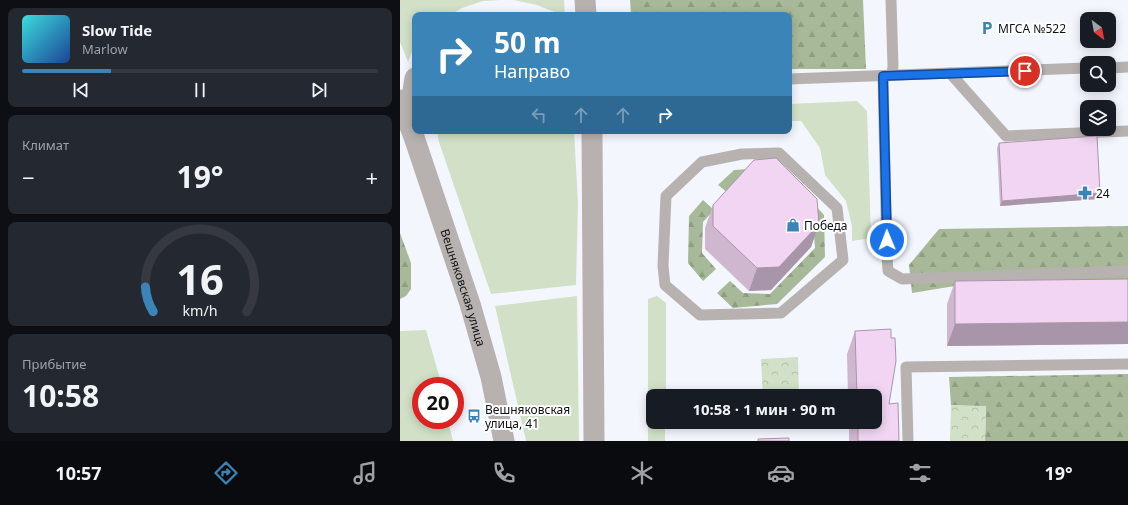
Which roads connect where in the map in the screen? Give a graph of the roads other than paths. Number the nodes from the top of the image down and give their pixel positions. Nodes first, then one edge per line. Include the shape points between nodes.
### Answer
1 (585, 0) edge
2 (891, 0) edge
3 (586, 12) edge
4 (1128, 67) edge
5 (1080, 68) edge
6 (1116, 68) edge
7 (950, 74) junction
8 (888, 76) junction
9 (792, 79) edge
10 (412, 97) edge
11 (400, 100) edge
12 (412, 123) edge
13 (1128, 131) edge
14 (412, 132) edge
15 (413, 134) edge
16 (414, 134) edge
17 (592, 134) edge
18 (414, 137) junction
19 (702, 162) joint
20 (1128, 271) edge
21 (1128, 364) edge
22 (504, 441) edge
23 (594, 441) edge
24 (908, 441) edge

1 - 3 street
2 - 8 lane via 893,66
4 - 6 lane
5 - 7 lane
7 - 8 lane
7 - 13 lane via 1006,136
8 - 9 lane
8 - 20 lane via 888,271 902,279
10 - 12 street, Вешняковская улица
11 - 14 street, Вешняковская улица
15 - 18 street, Вешняковская улица
16 - 18 street, Вешняковская улица
17 - 23 street
18 - 22 street, Вешняковская улица via 470,304 491,377
19 - 19 lane via 742,154 779,153 837,208 843,260 781,313 700,315 665,285 663,266 666,196
21 - 24 lane via 906,367

